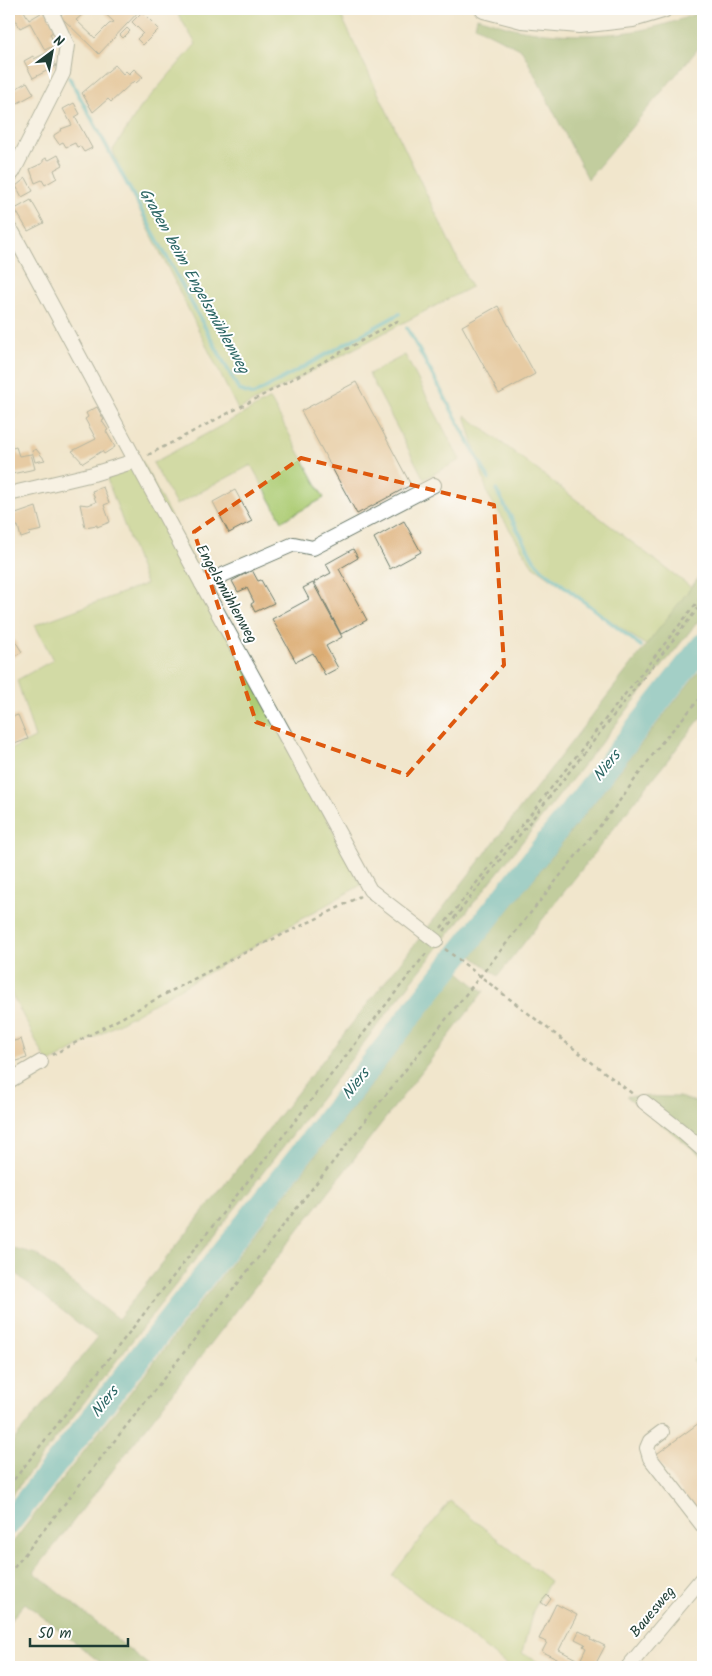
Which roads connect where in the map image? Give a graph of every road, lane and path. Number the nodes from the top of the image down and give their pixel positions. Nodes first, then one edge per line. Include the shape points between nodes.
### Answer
1 (50, 9) edge
2 (484, 9) edge
3 (663, 9) edge
4 (9, 176) edge
5 (9, 229) edge
6 (401, 319) dead end
7 (135, 461) junction
8 (434, 485) dead end
9 (9, 494) edge
10 (202, 584) junction
11 (703, 595) edge
12 (703, 602) edge
13 (703, 695) edge
14 (370, 890) junction
15 (435, 941) junction
16 (480, 976) junction
17 (41, 1062) joint
18 (9, 1080) edge
19 (644, 1102) joint
20 (703, 1150) edge
21 (662, 1432) dead end
22 (9, 1486) edge
23 (703, 1526) edge
24 (9, 1574) edge
25 (703, 1577) edge
26 (628, 1667) edge

1 - 4 street via 67,45 63,73
2 - 3 main road via 522,19 580,24 633,18
5 - 7 street, Engelsmühlenweg
6 - 7 path
7 - 9 street
7 - 10 street, Engelsmühlenweg
8 - 10 street via 313,548 294,544
10 - 14 street, Engelsmühlenweg
11 - 15 path
12 - 15 path
13 - 16 path via 662,742 618,803
14 - 15 street
14 - 17 path via 213,969
15 - 16 path
15 - 22 path
16 - 19 path
16 - 24 path
17 - 18 street
19 - 20 street
21 - 23 street via 650,1441 647,1448 650,1458
25 - 26 street, Bauesweg

